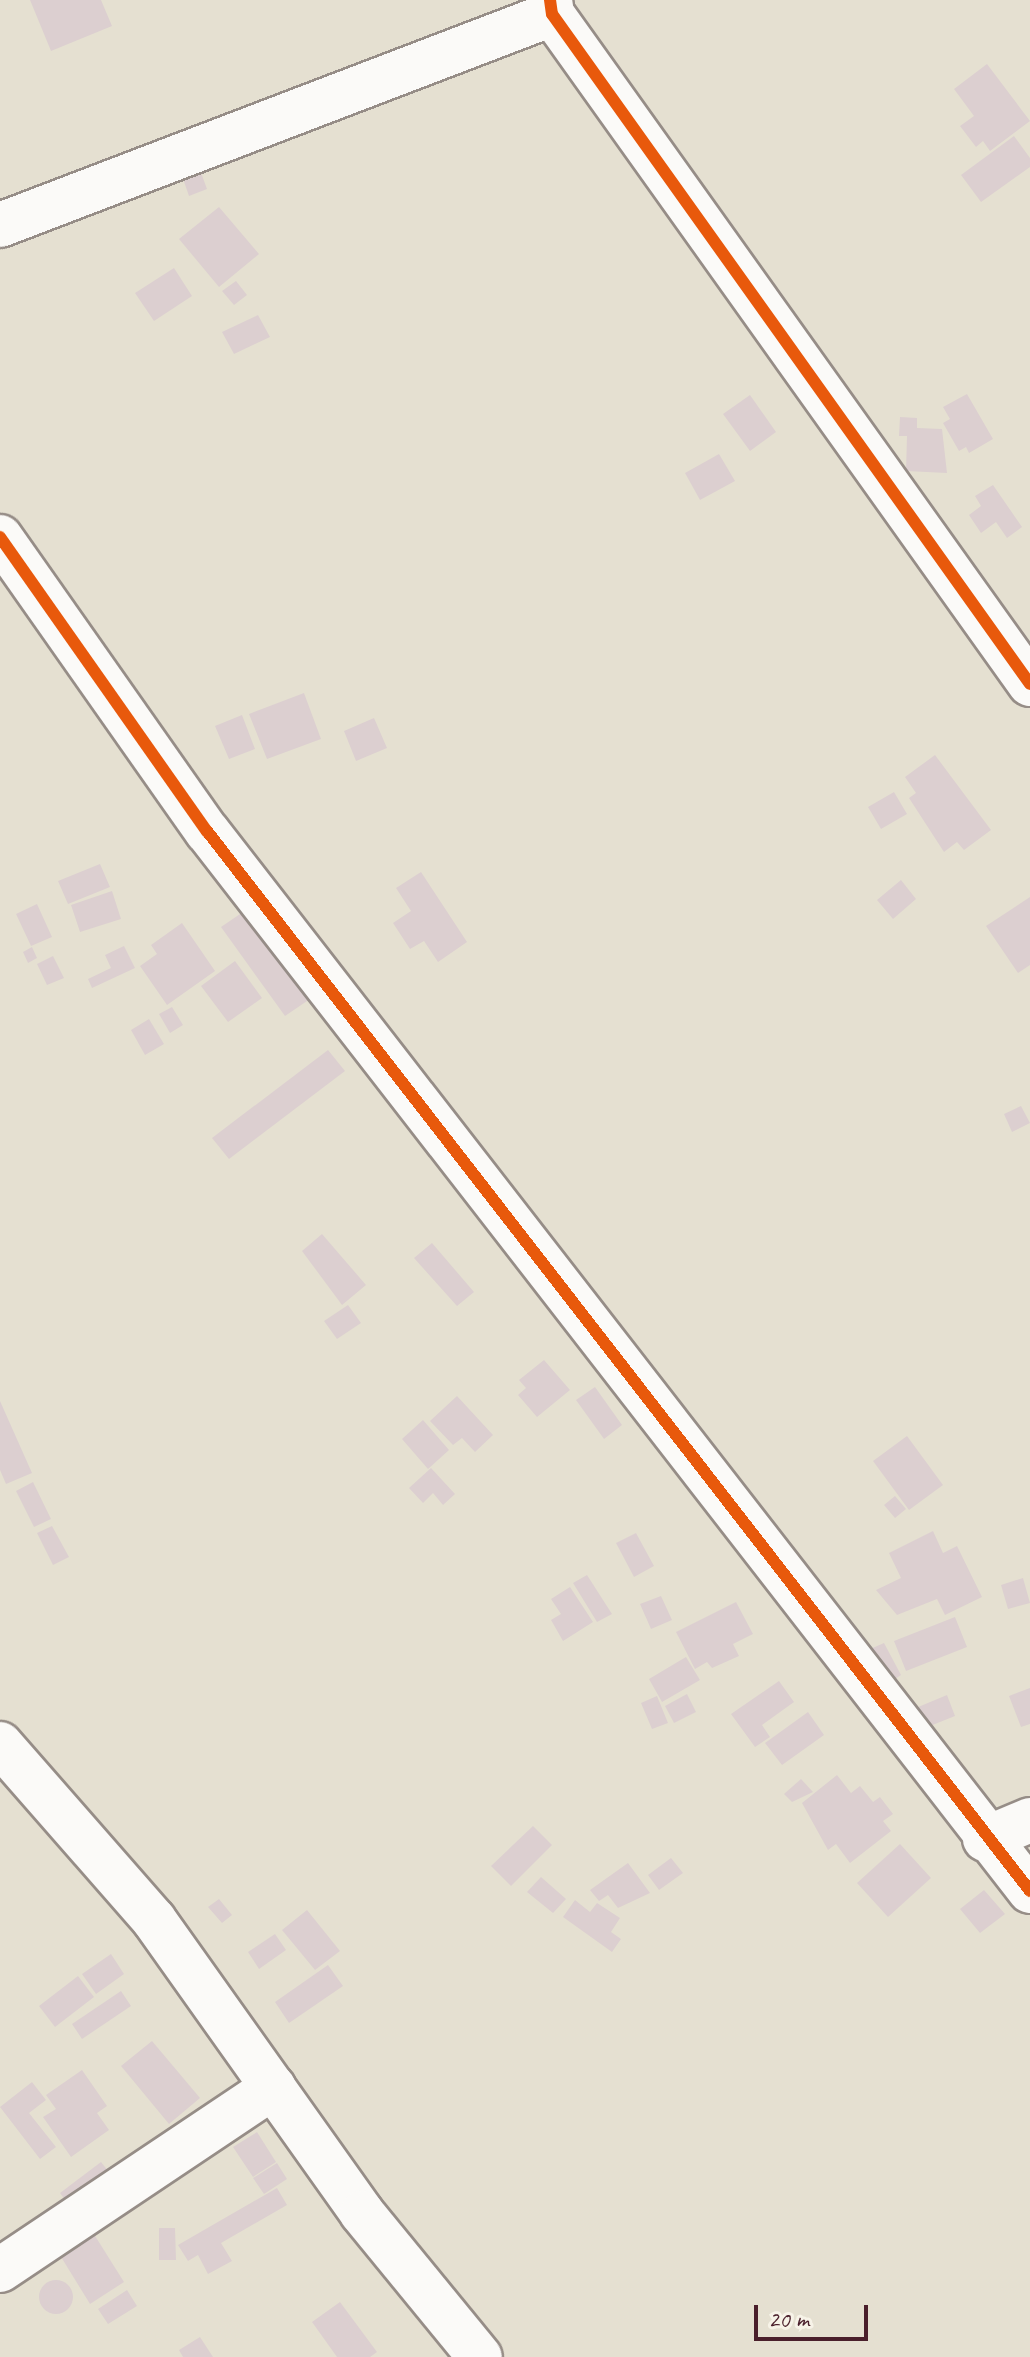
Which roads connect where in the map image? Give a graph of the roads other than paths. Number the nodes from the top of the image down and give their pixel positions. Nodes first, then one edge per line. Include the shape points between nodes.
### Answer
1 (551, 7) edge
2 (0, 225) edge
3 (0, 537) edge
4 (1030, 684) edge
5 (0, 1744) edge
6 (1030, 1820) edge
7 (985, 1839) junction
8 (1030, 1891) edge
9 (273, 2087) junction
10 (0, 2270) edge
11 (480, 2357) edge

1 - 2 street
1 - 4 street
3 - 7 street via 207,831
5 - 9 street via 154,1920
6 - 7 street
7 - 8 street
9 - 10 street
9 - 11 street via 362,2213

